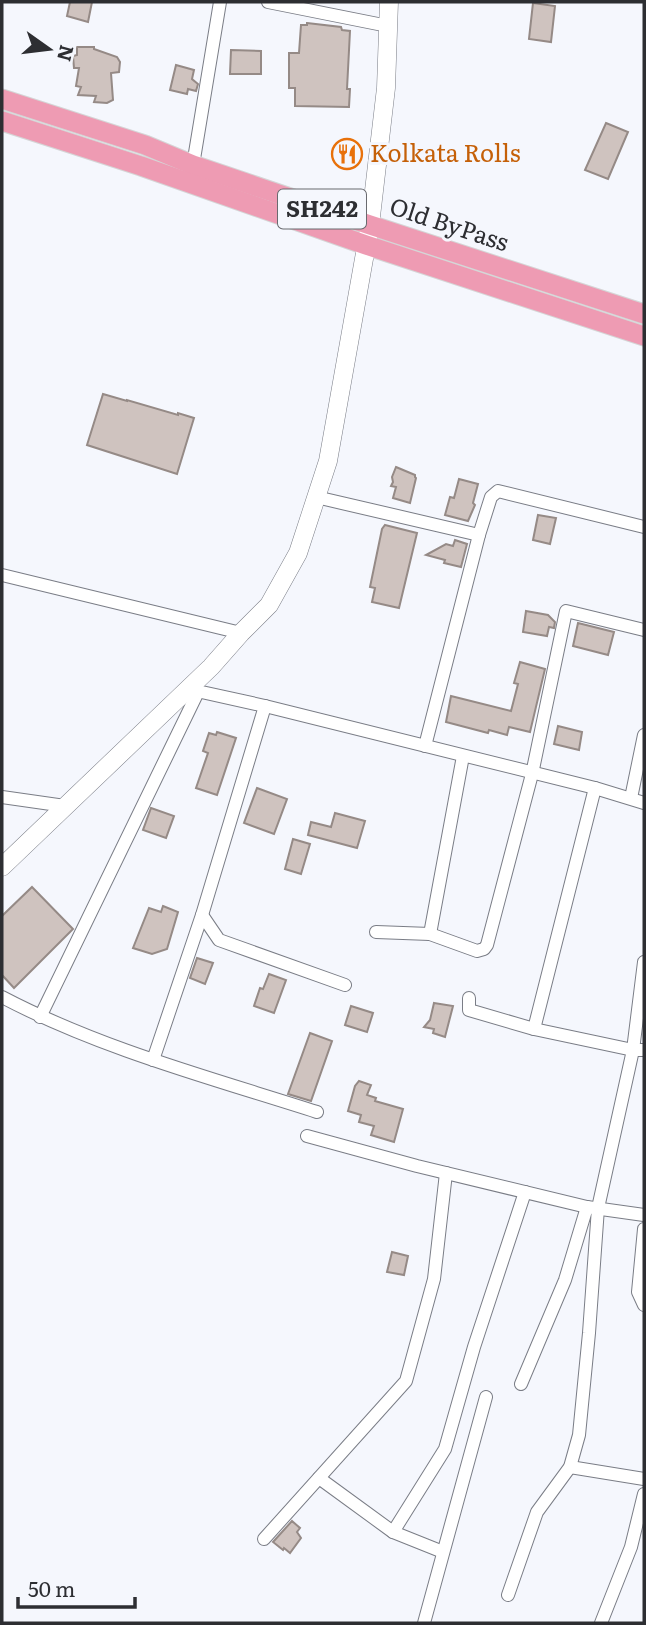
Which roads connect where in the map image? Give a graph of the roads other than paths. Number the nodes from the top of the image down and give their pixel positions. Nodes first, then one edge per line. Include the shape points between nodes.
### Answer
1 (219, 2) edge
2 (268, 2) edge
3 (389, 2) edge
4 (388, 26) junction
5 (2, 99) edge
6 (2, 121) edge
7 (145, 145) junction
8 (193, 165) junction
9 (141, 166) junction
10 (370, 225) junction
11 (366, 245) junction
12 (644, 314) edge
13 (644, 336) edge
14 (316, 497) junction
15 (644, 527) edge
16 (479, 535) junction
17 (2, 575) edge
18 (644, 630) edge
19 (241, 633) junction
20 (192, 691) junction
21 (265, 706) junction
22 (644, 735) edge
23 (425, 746) junction
24 (463, 756) junction
25 (532, 774) junction
26 (595, 789) junction
27 (2, 797) edge
28 (631, 799) junction
29 (644, 803) edge
30 (65, 806) junction
31 (2, 867) edge
32 (202, 915) junction
33 (376, 932) dead end
34 (430, 934) junction
35 (644, 962) edge
36 (345, 985) dead end
37 (2, 998) edge
38 (469, 998) dead end
39 (40, 1017) junction
40 (534, 1029) junction
41 (639, 1050) edge
42 (153, 1060) junction
43 (317, 1112) dead end
44 (307, 1136) dead end
45 (446, 1173) junction
46 (525, 1192) junction
47 (593, 1208) junction
48 (644, 1215) edge
49 (644, 1228) edge
50 (644, 1305) edge
51 (521, 1384) dead end
52 (486, 1397) dead end
53 (570, 1467) junction
54 (319, 1478) junction
55 (644, 1479) edge
56 (644, 1494) edge
57 (393, 1532) junction
58 (264, 1539) dead end
59 (638, 1548) edge
60 (443, 1552) junction
61 (508, 1595) dead end
62 (424, 1623) edge
63 (601, 1623) edge

1 - 8 street
2 - 4 street
3 - 4 street
4 - 10 street via 386,88
5 - 7 main road, Old ByPass / SH242
6 - 9 main road
7 - 8 main road, Old ByPass / SH242
7 - 9 main road
8 - 10 main road, Old ByPass / SH242
9 - 11 main road
10 - 11 street
10 - 12 main road, Old ByPass / SH242
11 - 13 main road
11 - 14 street via 328,461
14 - 16 street
14 - 19 street via 298,553 269,605
15 - 16 street via 498,491 491,497
16 - 23 street
17 - 19 street
18 - 25 street via 566,611
19 - 20 street
20 - 21 street
20 - 30 street
20 - 39 street
21 - 23 street
21 - 32 street
22 - 28 street
23 - 24 street
24 - 25 street
24 - 34 street
25 - 26 street
25 - 34 street via 488,945 477,950
26 - 28 street
26 - 40 street
27 - 30 street
28 - 29 street
30 - 31 street
32 - 36 street via 219,940
32 - 42 street
33 - 34 street
35 - 41 street
37 - 39 street
38 - 40 street via 469,1010
39 - 42 street
40 - 41 street
41 - 47 street
42 - 43 street
44 - 45 street
45 - 46 street
45 - 54 street via 434,1279 407,1381
46 - 47 street
46 - 57 street via 445,1449
47 - 48 street
47 - 51 street
47 - 53 street via 589,1333 579,1434
49 - 50 street via 638,1292
52 - 60 street
53 - 55 street
53 - 61 street via 537,1512
54 - 57 street
54 - 58 street
56 - 59 street
57 - 60 street
59 - 63 street
60 - 62 street

